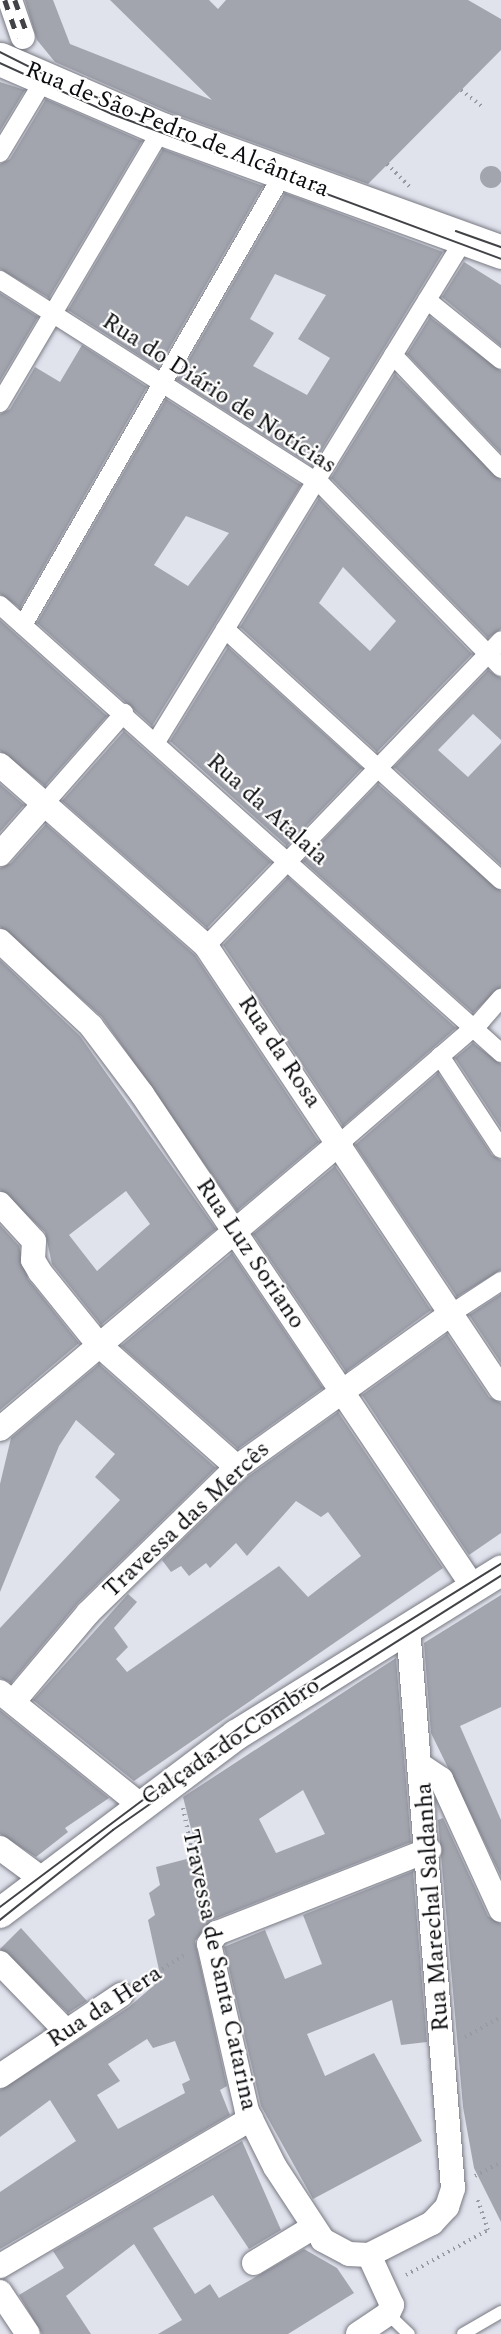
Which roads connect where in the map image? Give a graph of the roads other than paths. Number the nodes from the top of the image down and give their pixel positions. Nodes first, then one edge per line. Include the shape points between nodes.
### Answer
1 (10, 0) edge
2 (12, 48) edge
3 (44, 80) junction
4 (162, 129) junction
5 (0, 153) edge
6 (283, 174) junction
7 (465, 238) junction
8 (501, 252) edge
9 (0, 280) edge
10 (427, 300) junction
11 (52, 314) junction
12 (393, 355) junction
13 (501, 360) edge
14 (161, 386) junction
15 (0, 403) edge
16 (501, 469) edge
17 (315, 481) junction
18 (0, 605) edge
19 (23, 625) junction
20 (225, 629) junction
21 (501, 640) edge
22 (488, 653) junction
23 (501, 667) edge
24 (124, 714) junction
25 (156, 742) junction
26 (0, 765) edge
27 (380, 768) junction
28 (45, 803) junction
29 (0, 854) edge
30 (289, 862) junction
31 (501, 880) edge
32 (0, 941) edge
33 (206, 946) junction
34 (501, 998) edge
35 (473, 1028) junction
36 (501, 1053) edge
37 (440, 1056) junction
38 (341, 1142) junction
39 (501, 1149) edge
40 (0, 1204) edge
41 (236, 1233) junction
42 (501, 1281) edge
43 (452, 1314) junction
44 (99, 1345) junction
45 (501, 1389) edge
46 (341, 1390) junction
47 (0, 1429) edge
48 (237, 1467) junction
49 (501, 1571) edge
50 (474, 1588) junction
51 (408, 1627) junction
52 (7, 1696) edge
53 (423, 1767) junction
54 (139, 1804) junction
55 (0, 1848) edge
56 (429, 1850) junction
57 (492, 1865) edge
58 (42, 1879) junction
59 (501, 1910) edge
60 (0, 1913) edge
61 (0, 1963) edge
62 (121, 1995) road end
63 (66, 2031) junction
64 (0, 2076) edge
65 (251, 2119) junction
66 (312, 2228) junction
67 (369, 2255) junction
68 (254, 2263) dead end
69 (0, 2266) edge
70 (0, 2292) edge
71 (501, 2312) edge
72 (388, 2314) junction
73 (28, 2334) edge
74 (358, 2334) edge
75 (409, 2334) edge
76 (463, 2334) edge

1 - 2 street
2 - 3 main road, Rua de São Pedro de Alcântara
3 - 4 main road, Rua de São Pedro de Alcântara
3 - 5 street
4 - 6 main road, Rua de São Pedro de Alcântara
4 - 11 street
6 - 7 main road, Rua de São Pedro de Alcântara
6 - 14 street
7 - 8 main road, Rua de São Pedro de Alcântara
7 - 10 street
9 - 11 street, Rua do Diário de Notícias
10 - 12 street
10 - 13 street
11 - 14 street, Rua do Diário de Notícias
11 - 15 street
12 - 16 street
12 - 17 street
14 - 17 street, Rua do Diário de Notícias
14 - 19 street
17 - 20 street
17 - 22 street, Rua do Diário de Notícias
18 - 19 street, Rua da Atalaia
19 - 24 street, Rua da Atalaia
20 - 25 street
20 - 27 street
21 - 22 street
22 - 23 street, Rua do Diário de Notícias
22 - 27 street
24 - 25 street, Rua da Atalaia
24 - 28 street
25 - 30 street, Rua da Atalaia
26 - 28 street, Rua da Rosa
27 - 30 street
27 - 31 street
28 - 29 street
28 - 33 street, Rua da Rosa
30 - 33 street
30 - 35 street, Rua da Atalaia
32 - 41 street, Rua Luz Soriano via 91,1026
33 - 38 street, Rua da Rosa
34 - 35 street
35 - 36 street, Rua da Atalaia
35 - 37 street
37 - 38 street
37 - 39 street
38 - 41 street
38 - 43 street, Rua da Rosa
40 - 44 street via 34,1241 33,1260 40,1272
41 - 44 street
41 - 46 street, Rua Luz Soriano
42 - 43 street, Travessa das Mercês
43 - 45 street, Rua da Rosa
43 - 46 street, Travessa das Mercês
44 - 47 street
44 - 48 street
46 - 48 street, Travessa das Mercês
46 - 50 street, Rua Luz Soriano
48 - 52 street, Travessa das Mercês
49 - 50 street, Calçada do Combro
50 - 51 street, Calçada do Combro
51 - 53 street, Rua Marechal Saldanha
51 - 54 street, Calçada do Combro via 176,1776
52 - 54 street
53 - 56 street, Rua Marechal Saldanha
53 - 57 street via 441,1779
54 - 58 street, Calçada do Combro
55 - 58 street
56 - 65 street, Travessa de Santa Catarina via 210,1939
56 - 67 street, Rua Marechal Saldanha via 443,2049 462,2183 432,2223
57 - 59 street
58 - 60 street, Calçada do Combro
61 - 63 street
62 - 63 street, Rua da Hera
63 - 64 street, Rua da Hera
65 - 66 street, Travessa de Santa Catarina
65 - 69 street
66 - 67 street, Travessa de Santa Catarina via 335,2248
66 - 68 street
67 - 72 street via 392,2305
70 - 73 street
71 - 76 lane
72 - 74 street
72 - 75 lane

